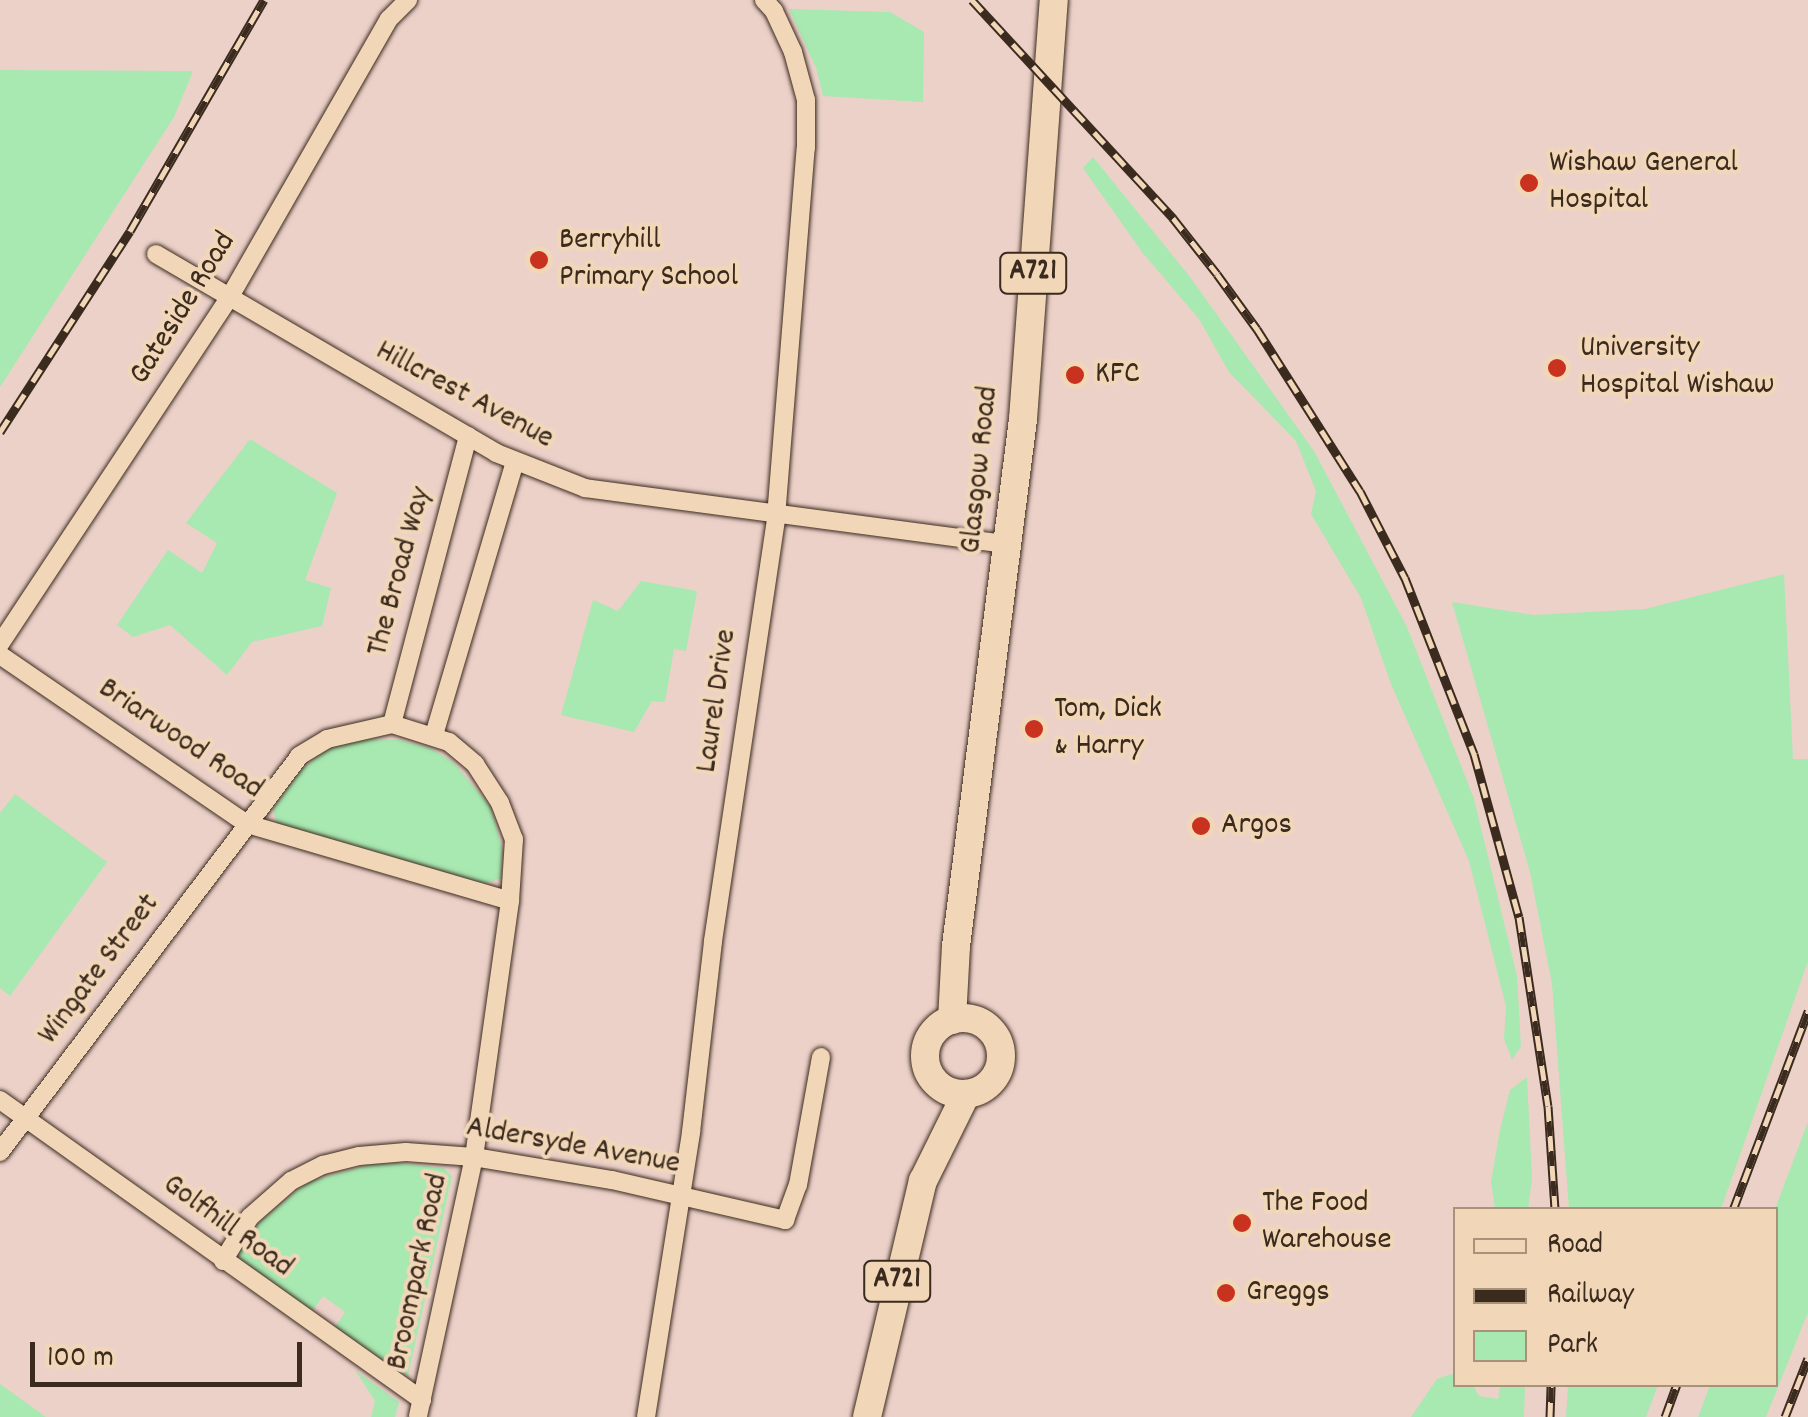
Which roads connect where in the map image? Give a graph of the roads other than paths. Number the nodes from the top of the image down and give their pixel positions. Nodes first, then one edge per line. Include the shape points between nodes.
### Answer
1 (408, 0) edge
2 (764, 0) edge
3 (1054, 0) edge
4 (156, 254) dead end
5 (228, 300) junction
6 (468, 436) junction
7 (514, 462) junction
8 (776, 516) junction
9 (1010, 545) junction
10 (0, 644) edge
11 (0, 655) edge
12 (392, 724) junction
13 (434, 735) junction
14 (247, 824) junction
15 (510, 901) junction
16 (964, 1020) junction
17 (821, 1057) dead end
18 (957, 1092) junction
19 (0, 1100) edge
20 (25, 1119) junction
21 (0, 1152) edge
22 (474, 1158) junction
23 (679, 1194) junction
24 (222, 1261) junction
25 (420, 1408) edge
26 (646, 1417) edge
27 (867, 1417) edge

1 - 5 street, Gateside Road via 389,19
2 - 8 street, Laurel Drive via 793,52 806,100
3 - 9 main road, Glasgow Road / A721
4 - 5 street, Hillcrest Avenue
5 - 6 street, Hillcrest Avenue
5 - 10 street, Gateside Road
6 - 7 street, Hillcrest Avenue
6 - 12 street, The Broad Way
7 - 8 street, Hillcrest Avenue via 585,488
7 - 13 street
8 - 9 street, Hillcrest Avenue
8 - 23 street, Laurel Drive
9 - 16 main road, Glasgow Road / A721 via 956,946
11 - 14 street, Briarwood Road
12 - 13 street
12 - 14 street via 327,738 300,756
13 - 15 street via 475,764 500,803 514,839
14 - 15 street, Briarwood Road
14 - 20 street, Wingate Street
15 - 22 street, Broompark Road
16 - 18 main road, A721 via 934,1032 926,1053 931,1075
16 - 18 main road via 995,1035 1001,1058 986,1086
17 - 23 street, Aldersyde Avenue via 786,1220
18 - 27 main road, A721 via 908,1232
19 - 20 street, Golfhill Road
20 - 21 street, Wingate Street
20 - 24 street, Golfhill Road
22 - 23 street, Aldersyde Avenue
22 - 24 street, Aldersyde Avenue via 406,1152 323,1166 291,1181 250,1217
22 - 25 street, Broompark Road
23 - 26 street, Laurel Drive
24 - 25 street, Golfhill Road

